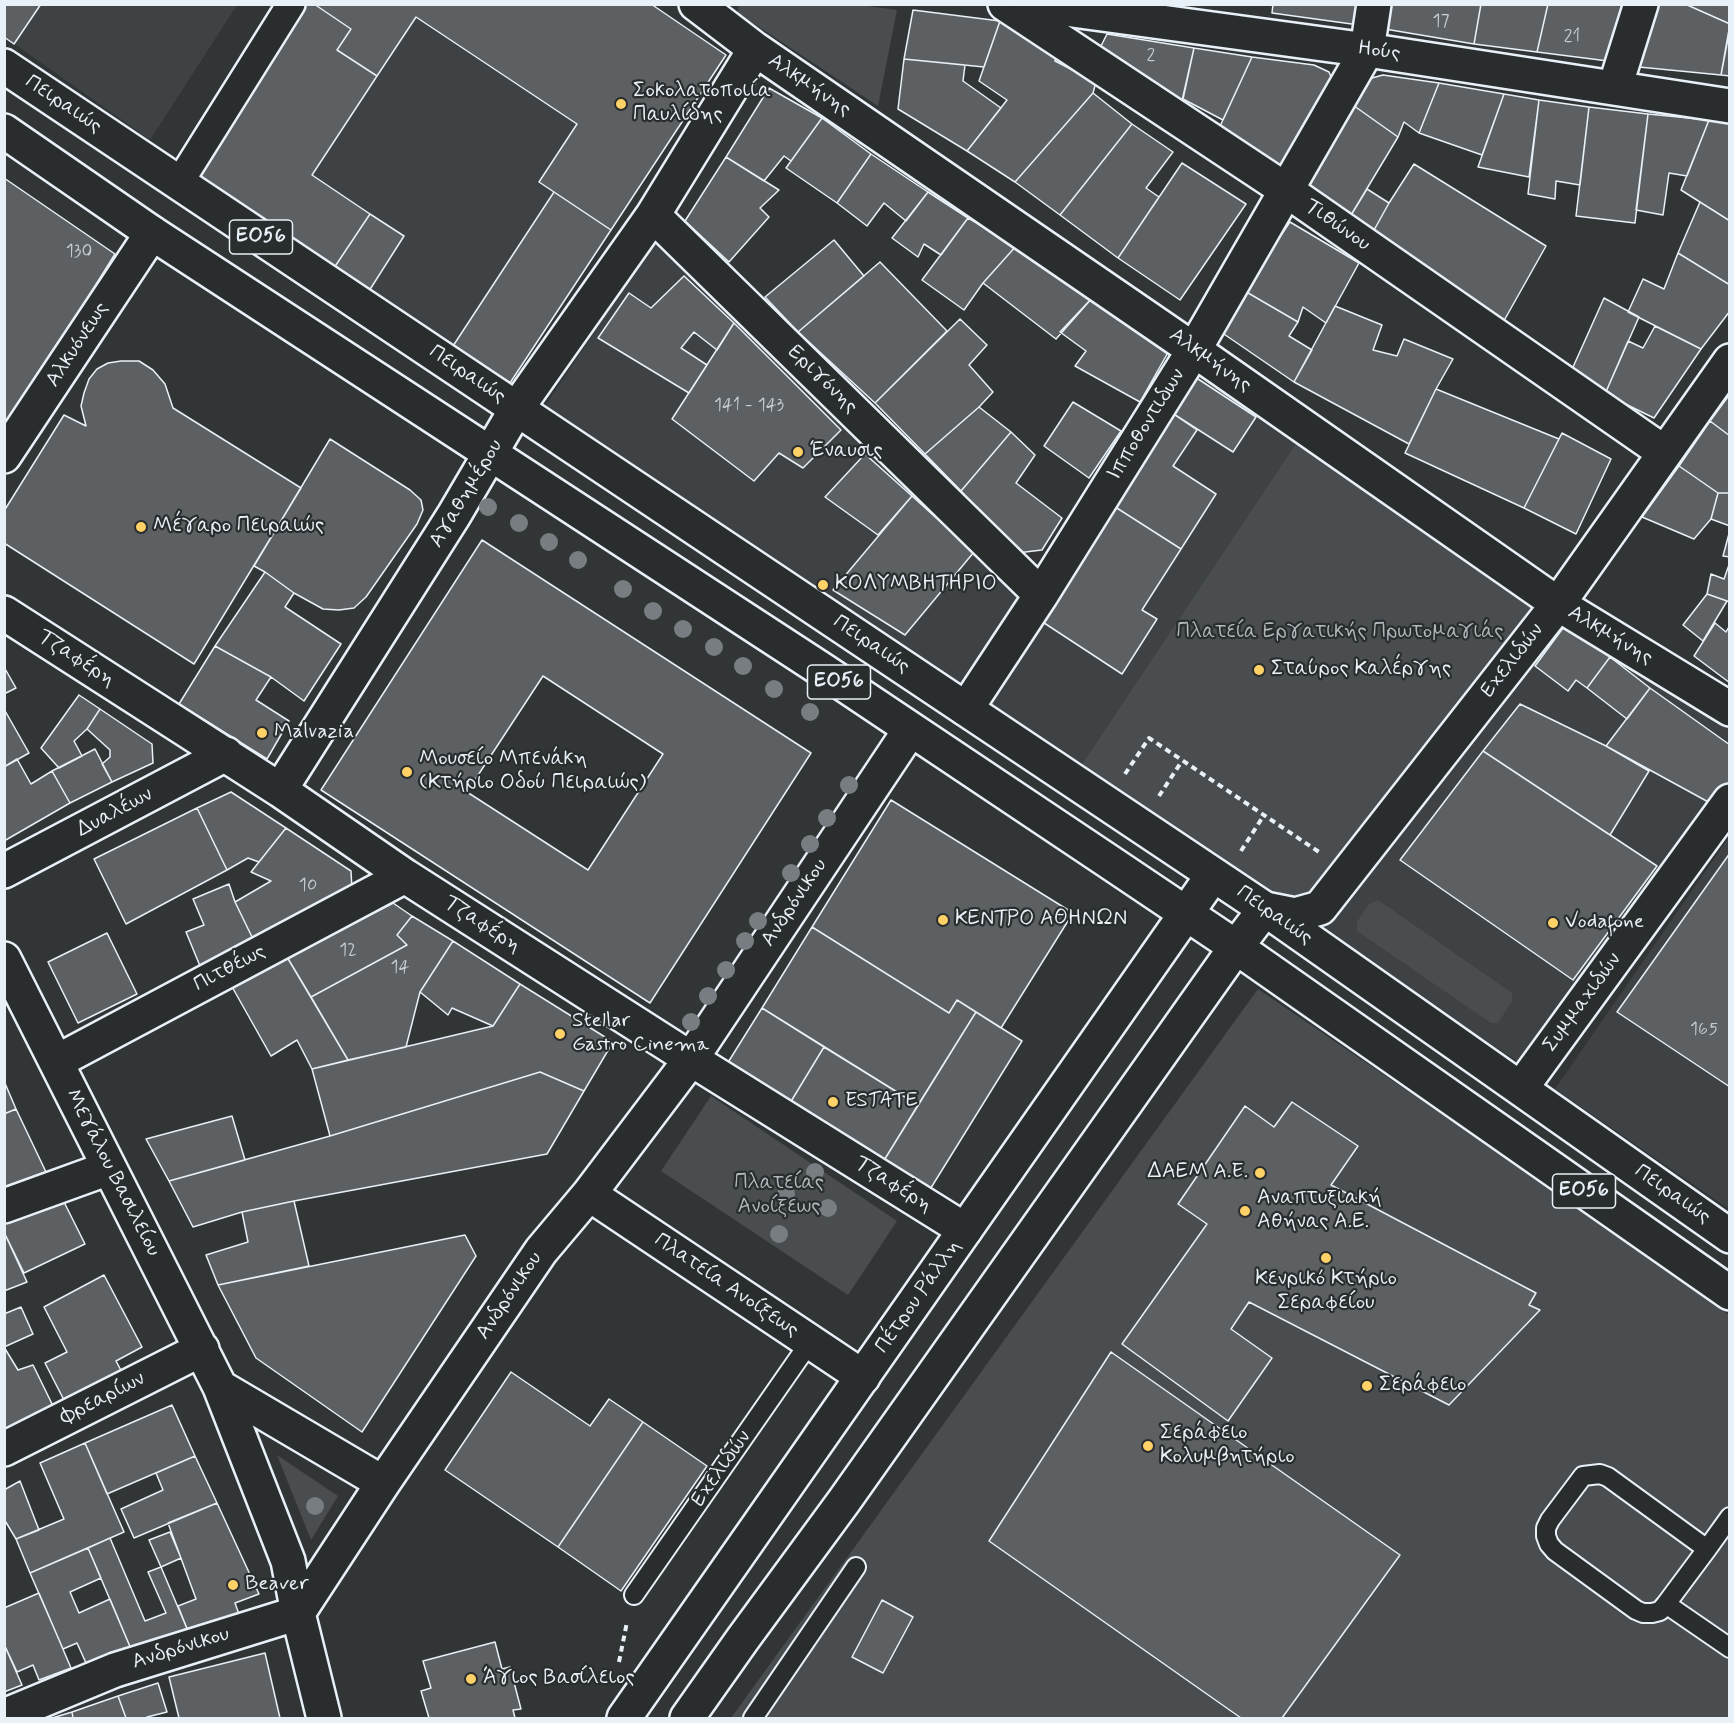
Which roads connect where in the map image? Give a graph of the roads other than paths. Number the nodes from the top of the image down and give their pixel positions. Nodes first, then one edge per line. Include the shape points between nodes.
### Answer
1 (291, 4) edge
2 (696, 4) edge
3 (1005, 4) edge
4 (1028, 4) edge
5 (1374, 4) edge
6 (1641, 4) edge
7 (755, 49) junction
8 (1367, 50) junction
9 (4, 66) edge
10 (1615, 87) junction
11 (1730, 106) edge
12 (4, 131) edge
13 (179, 183) junction
14 (1286, 190) junction
15 (653, 215) junction
16 (152, 233) junction
17 (1194, 350) junction
18 (1730, 361) edge
19 (517, 408) junction
20 (1665, 453) junction
21 (492, 454) junction
22 (4, 456) edge
23 (1041, 595) junction
24 (1558, 604) junction
25 (4, 613) edge
26 (966, 709) junction
27 (1730, 709) edge
28 (910, 730) junction
29 (226, 754) junction
30 (280, 790) junction
31 (1730, 801) edge
32 (4, 871) edge
33 (1213, 875) junction
34 (405, 876) junction
35 (1265, 909) junction
36 (1185, 913) junction
37 (1236, 947) junction
38 (4, 959) edge
39 (691, 1059) junction
40 (56, 1062) junction
41 (1521, 1088) junction
42 (109, 1168) junction
43 (589, 1194) junction
44 (4, 1206) edge
45 (965, 1230) junction
46 (1730, 1236) edge
47 (1730, 1293) edge
48 (810, 1342) junction
49 (202, 1349) junction
50 (863, 1377) junction
51 (220, 1387) junction
52 (4, 1449) edge
53 (383, 1484) junction
54 (1730, 1517) edge
55 (1718, 1542) edge
56 (856, 1567) dead end
57 (634, 1595) dead end
58 (1666, 1605) junction
59 (298, 1613) junction
60 (1730, 1648) edge
61 (696, 1707) edge
62 (4, 1716) edge
63 (324, 1719) edge
64 (624, 1719) edge
65 (753, 1719) edge

1 - 13 street
2 - 7 street, Αλκμήνης
3 - 14 street, Τιθώνου
4 - 8 street, Ηούς
5 - 8 street, Ιπποθοντιδων
6 - 10 street
7 - 15 street, Αγαθημέρου
7 - 17 street, Αλκμήνης
8 - 10 street, Ηούς
8 - 14 street, Ιπποθοντιδων
9 - 13 street, Πειραιώς / ΕΟ56
10 - 11 street, Ηούς
12 - 16 street, ΕΟ56
13 - 19 street, Πειραιώς / ΕΟ56
14 - 17 street, Ιπποθοντιδων
14 - 20 street, Τιθώνου
15 - 19 street, Αγαθημέρου
15 - 23 street, Εριγόνης
16 - 21 street, ΕΟ56
16 - 22 street, Αλκυόνεως
17 - 23 street, Ιπποθοντιδων
17 - 24 street, Αλκμήνης
18 - 20 street, Εχελιδών
19 - 21 street, Αγαθημέρου
19 - 26 street, Πειραιώς / ΕΟ56
20 - 24 street, Εχελιδών
21 - 28 street, ΕΟ56
21 - 30 street, Αγαθημέρου
23 - 26 street, Ιπποθοντιδων
24 - 27 street, Αλκμήνης
24 - 35 street, Εχελιδών via 1320,908 1295,915
25 - 29 street, Τζαφέρη
26 - 33 street, Πειραιώς / ΕΟ56
28 - 36 street, ΕΟ56
28 - 39 street, Ανδρόνικου
29 - 30 street, Τζαφέρη
29 - 32 street, Δυαλέων
30 - 34 street, Τζαφέρη
31 - 41 street, Συμμαχιδών
33 - 35 street, Πειραιώς / ΕΟ56
33 - 36 street, Πέτρου Ράλλη
34 - 39 street, Τζαφέρη
34 - 40 street, Πιτθέως
35 - 37 street
35 - 41 street, Πειραιώς / ΕΟ56
36 - 37 street, ΕΟ56
36 - 45 street, Πέτρου Ράλλη
37 - 47 street, ΕΟ56
37 - 61 street
38 - 40 street, Μεγάλου Βασιλείου
39 - 43 street, Ανδρόνικου
39 - 45 street, Τζαφέρη
40 - 42 street, Μεγάλου Βασιλείου
41 - 46 street, Πειραιώς / ΕΟ56
42 - 44 street
42 - 49 street, Μεγάλου Βασιλείου
43 - 48 street, Πλατεία Ανοίξεως
43 - 53 street, Ανδρόνικου via 541,1251
45 - 50 street, Πέτρου Ράλλη
48 - 50 street, Πλατεία Ανοίξεως
48 - 57 lane, Εχελιδών
49 - 51 street, Μεγάλου Βασιλείου
49 - 52 street, Φρεαρίων
50 - 64 street, Πέτρου Ράλλη
51 - 53 street
51 - 59 street, Μεγάλου Βασιλείου via 288,1561
53 - 59 street, Ανδρόνικου
54 - 55 lane
55 - 58 lane
55 - 58 lane via 1608,1477 1583,1476 1546,1528 1549,1544 1636,1610 1652,1613
56 - 65 lane
58 - 60 lane
59 - 62 street, Ανδρόνικου via 115,1670
59 - 63 street, Μεγάλου Βασιλείου

